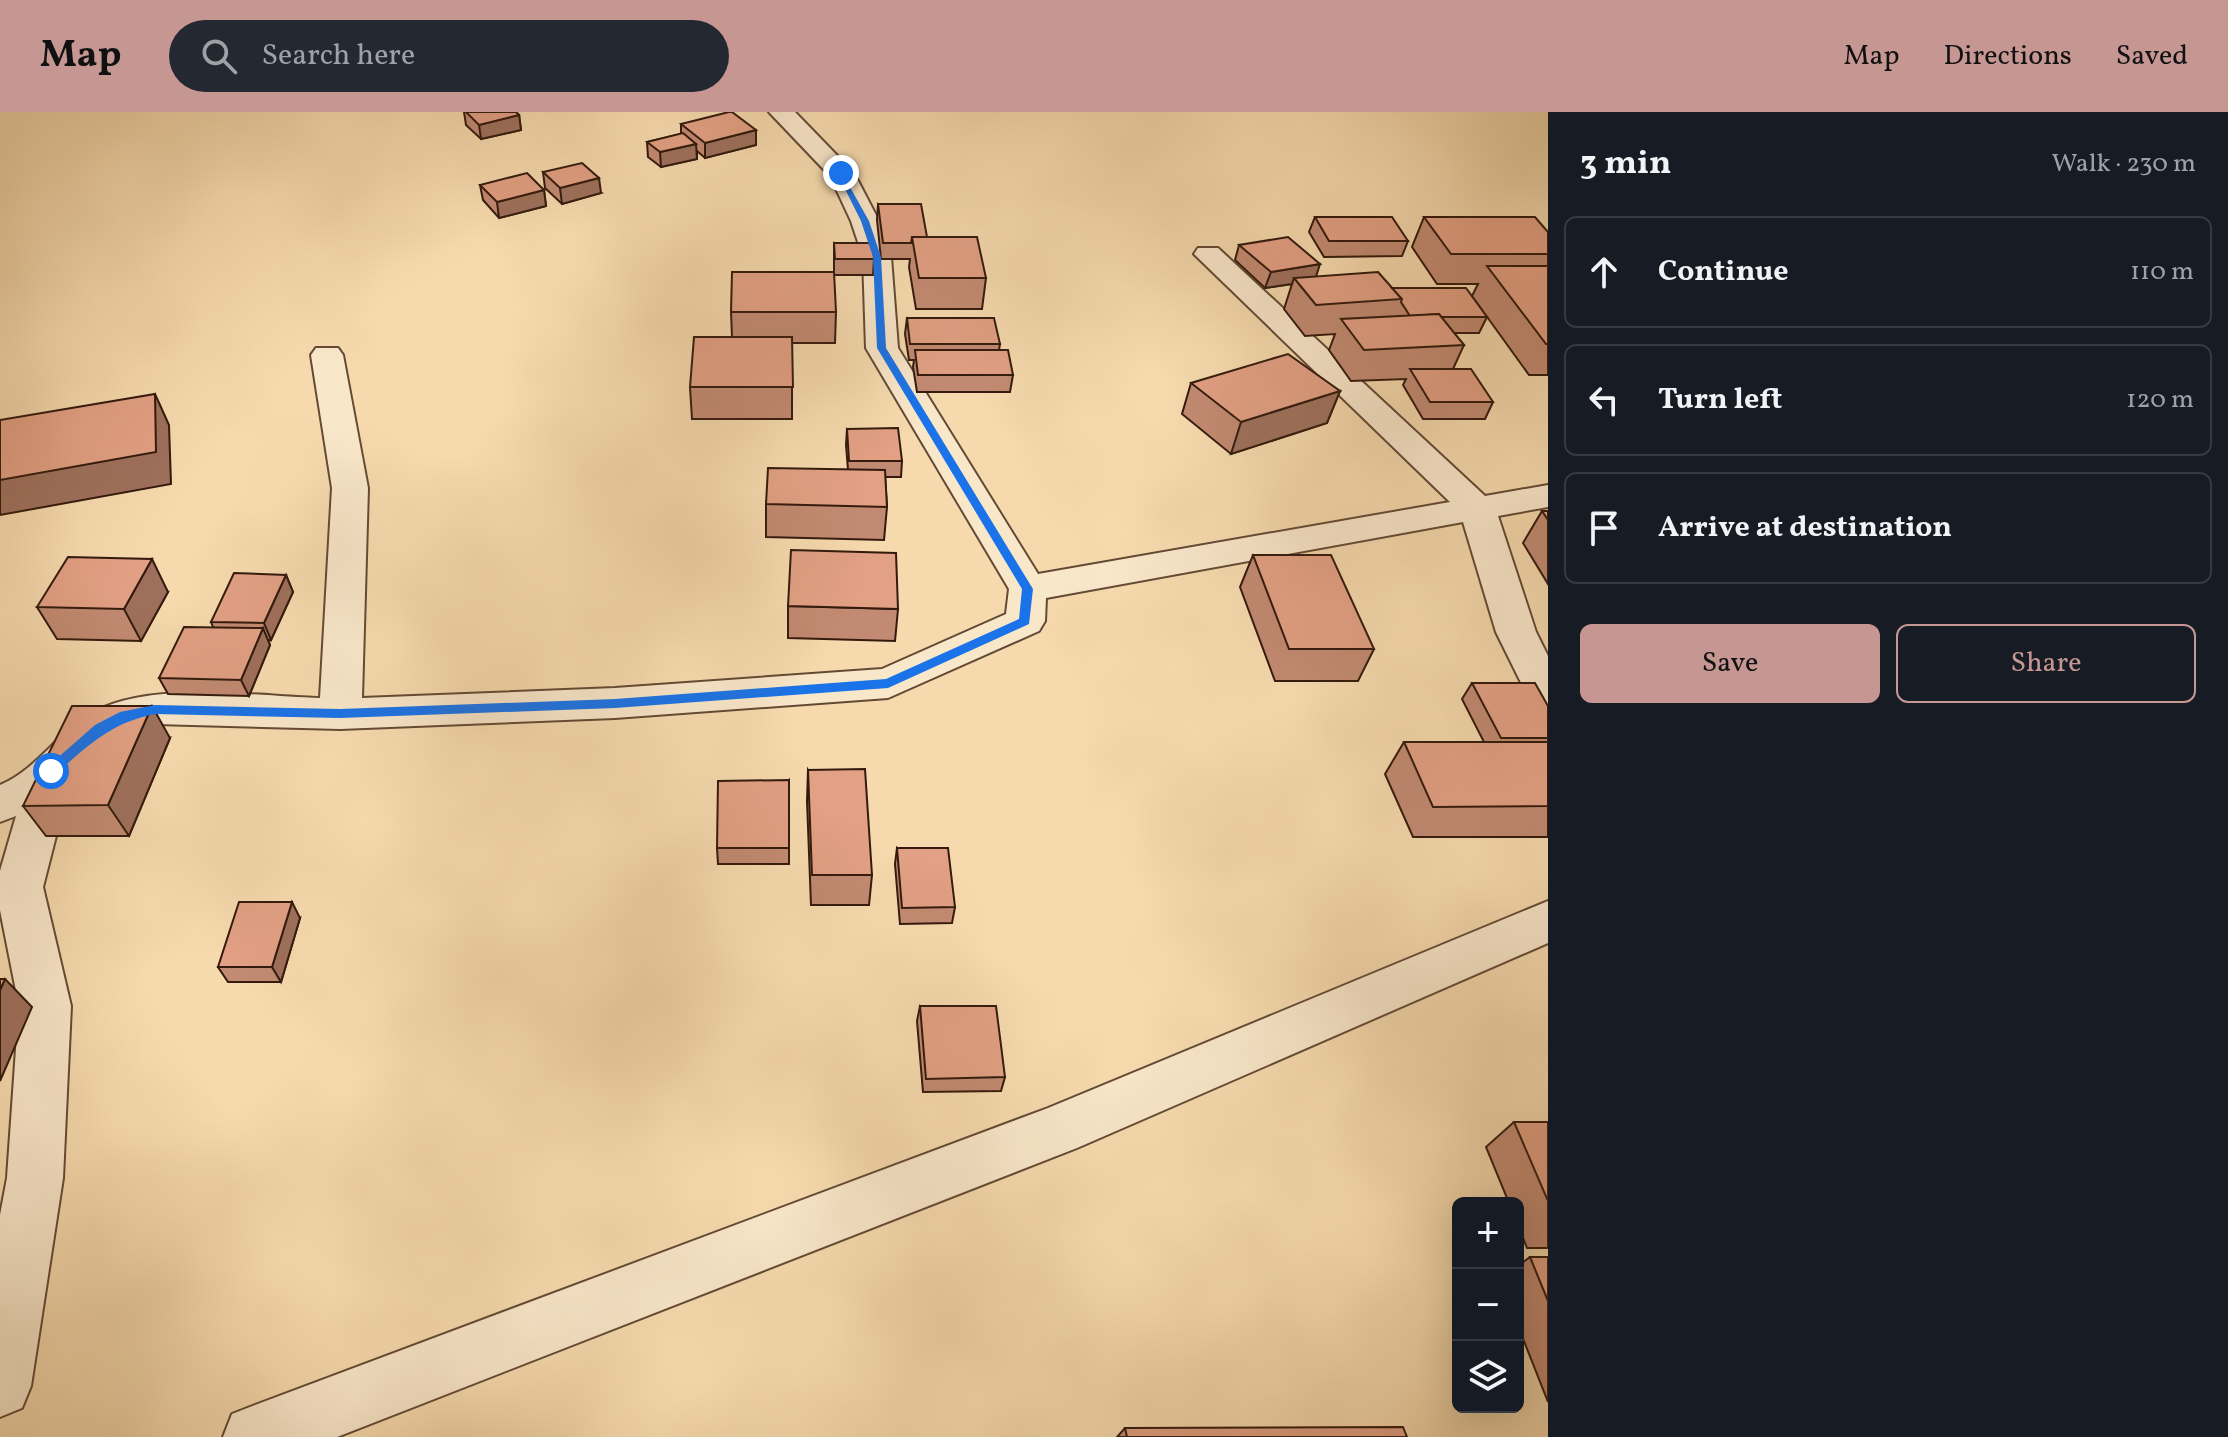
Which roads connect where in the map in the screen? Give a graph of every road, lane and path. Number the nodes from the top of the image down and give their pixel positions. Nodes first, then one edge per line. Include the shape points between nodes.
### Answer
1 (781, 112) edge
2 (1208, 254) dead end
3 (327, 355) dead end
4 (1548, 496) edge
5 (1477, 508) junction
6 (1028, 589) junction
7 (1548, 696) edge
8 (340, 714) junction
9 (51, 771) junction
10 (0, 804) edge
11 (1548, 921) edge
12 (0, 1386) edge
13 (255, 1437) edge

1 - 6 street via 841,173 877,257 882,348
2 - 5 street
3 - 8 street via 350,488
4 - 5 street
5 - 6 street
5 - 7 street via 1516,632
6 - 8 street via 1025,621 888,683 615,703
8 - 9 street via 155,709 124,715 99,729
9 - 10 street via 31,791
9 - 12 street via 19,887 45,1006 35,1178
11 - 13 street via 1058,1130

